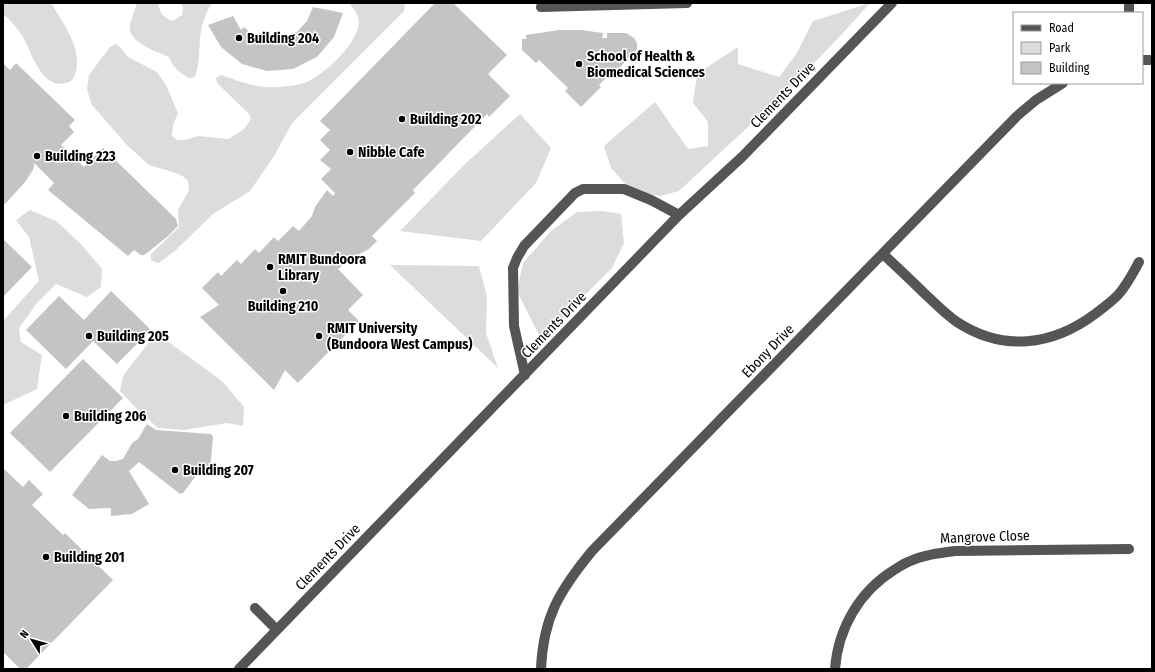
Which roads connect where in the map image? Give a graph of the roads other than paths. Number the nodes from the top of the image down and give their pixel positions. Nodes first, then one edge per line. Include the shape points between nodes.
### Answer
1 (686, 3) edge
2 (892, 3) edge
3 (541, 7) dead end
4 (1061, 84) edge
5 (679, 215) junction
6 (883, 254) junction
7 (1139, 262) dead end
8 (525, 375) junction
9 (1129, 549) dead end
10 (255, 608) dead end
11 (277, 630) junction
12 (239, 669) edge
13 (541, 669) edge
14 (835, 669) edge

1 - 3 street
2 - 5 street, Clements Drive via 743,156
4 - 6 street, Ebony Drive via 1017,116
5 - 8 street, Clements Drive
5 - 8 street via 624,189 583,189 575,192 538,230 524,246 513,268 514,326
6 - 7 street via 956,322 992,339 1009,342 1052,337 1076,326 1118,295 1130,280
6 - 13 street, Ebony Drive via 592,551 562,591 551,611 544,636
8 - 11 street, Clements Drive
9 - 14 street, Mangrove Close via 955,551 932,554 906,562 882,577 856,607 846,625
10 - 11 street
11 - 12 street, Clements Drive

